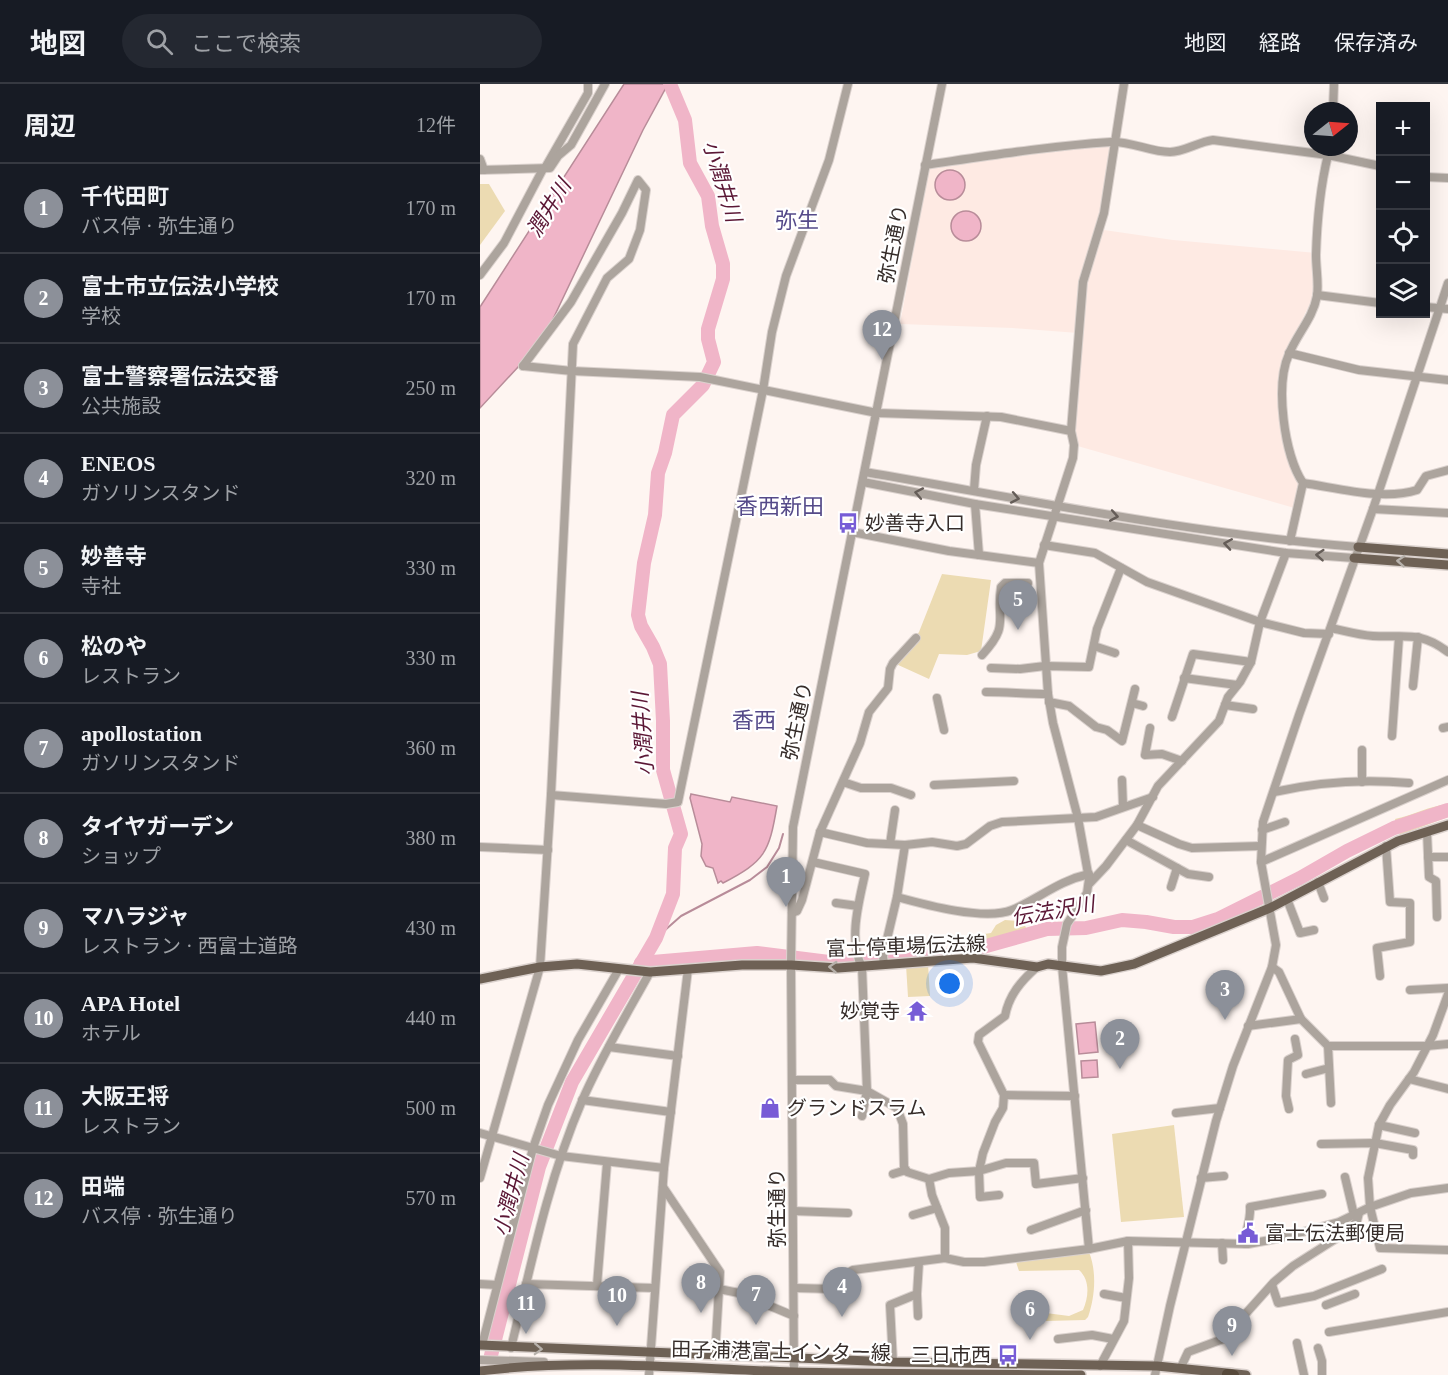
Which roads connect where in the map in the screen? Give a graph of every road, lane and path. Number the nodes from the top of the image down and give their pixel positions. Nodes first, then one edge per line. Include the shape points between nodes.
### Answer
1 (588, 84) edge
2 (605, 84) edge
3 (848, 84) edge
4 (942, 84) edge
5 (1124, 84) edge
6 (1334, 84) edge
7 (1333, 102) edge
8 (1115, 142) junction
9 (1304, 149) edge
10 (1328, 156) edge
11 (1346, 156) edge
12 (480, 159) edge
13 (926, 165) junction
14 (1376, 165) edge
15 (544, 168) junction
16 (482, 170) edge
17 (1430, 177) edge
18 (1448, 178) edge
19 (480, 275) edge
20 (1448, 283) edge
21 (1317, 295) junction
22 (1376, 302) edge
23 (1444, 309) edge
24 (1289, 353) junction
25 (572, 371) junction
26 (1417, 378) junction
27 (1448, 380) edge
28 (762, 390) junction
29 (877, 413) junction
30 (987, 416) junction
31 (1071, 431) junction
32 (1448, 470) edge
33 (864, 472) junction
34 (863, 482) junction
35 (1303, 483) junction
36 (974, 490) junction
37 (1378, 493) junction
38 (975, 504) junction
39 (1057, 506) junction
40 (1373, 509) junction
41 (1448, 513) edge
42 (1053, 516) junction
43 (852, 532) junction
44 (1290, 541) junction
45 (1044, 545) junction
46 (1358, 547) junction
47 (1286, 553) junction
48 (1448, 554) edge
49 (979, 555) junction
50 (1354, 558) junction
51 (1039, 564) junction
52 (1448, 565) edge
53 (1121, 568) junction
54 (1035, 583) junction
55 (1260, 622) junction
56 (1330, 631) junction
57 (1399, 637) junction
58 (1418, 637) junction
59 (916, 638) dead end
60 (1094, 646) junction
61 (1448, 652) edge
62 (1115, 653) dead end
63 (982, 655) dead end
64 (1251, 662) junction
65 (1045, 666) junction
66 (990, 668) dead end
67 (1184, 678) junction
68 (1237, 685) junction
69 (1413, 687) dead end
70 (1135, 689) dead end
71 (986, 692) dead end
72 (937, 698) dead end
73 (1048, 698) junction
74 (1132, 703) junction
75 (1143, 705) dead end
76 (1225, 705) junction
77 (1253, 709) dead end
78 (1172, 717) dead end
79 (1150, 728) dead end
80 (944, 730) dead end
81 (1392, 736) dead end
82 (1362, 750) dead end
83 (1182, 761) junction
84 (1122, 780) dead end
85 (1448, 780) edge
86 (1014, 781) dead end
87 (843, 782) junction
88 (1362, 782) junction
89 (1409, 783) dead end
90 (934, 785) dead end
91 (1274, 792) junction
92 (551, 795) junction
93 (911, 795) dead end
94 (1153, 797) junction
95 (1123, 806) junction
96 (895, 810) dead end
97 (1078, 818) junction
98 (1285, 822) dead end
99 (1137, 825) junction
100 (1448, 825) edge
101 (1262, 830) junction
102 (820, 832) junction
103 (1427, 832) junction
104 (1126, 840) junction
105 (890, 844) junction
106 (906, 845) junction
107 (1261, 846) junction
108 (1386, 846) junction
109 (480, 847) edge
110 (548, 850) junction
111 (1428, 857) junction
112 (1448, 857) edge
113 (813, 862) junction
114 (1261, 862) junction
115 (1177, 868) junction
116 (1089, 874) junction
117 (1209, 877) dead end
118 (1318, 882) junction
119 (1089, 884) junction
120 (1171, 887) dead end
121 (897, 897) junction
122 (1324, 898) dead end
123 (1287, 899) junction
124 (836, 903) dead end
125 (1270, 905) junction
126 (858, 906) junction
127 (792, 913) junction
128 (1437, 916) dead end
129 (1314, 930) dead end
130 (884, 960) junction
131 (860, 963) junction
132 (791, 965) junction
133 (1062, 966) junction
134 (540, 967) junction
135 (1037, 967) junction
136 (1272, 967) junction
137 (619, 969) junction
138 (688, 969) junction
139 (648, 972) junction
140 (1380, 976) dead end
141 (480, 979) edge
142 (863, 988) junction
143 (874, 988) dead end
144 (1448, 988) edge
145 (1410, 990) dead end
146 (1448, 994) edge
147 (1301, 1019) junction
148 (1248, 1026) junction
149 (1295, 1039) dead end
150 (1448, 1044) edge
151 (1328, 1046) junction
152 (1427, 1046) junction
153 (609, 1047) junction
154 (678, 1056) junction
155 (1329, 1068) junction
156 (1306, 1074) dead end
157 (1409, 1079) junction
158 (792, 1080) junction
159 (1448, 1089) edge
160 (867, 1091) junction
161 (1004, 1095) junction
162 (1075, 1096) junction
163 (582, 1100) junction
164 (1331, 1103) dead end
165 (1220, 1108) junction
166 (1289, 1109) dead end
167 (671, 1112) junction
168 (1176, 1113) dead end
169 (862, 1116) dead end
170 (1379, 1125) junction
171 (480, 1133) edge
172 (1416, 1133) dead end
173 (492, 1136) junction
174 (1375, 1143) junction
175 (1321, 1144) dead end
176 (536, 1149) junction
177 (559, 1155) junction
178 (1413, 1155) dead end
179 (607, 1163) junction
180 (664, 1168) junction
181 (906, 1170) junction
182 (979, 1171) junction
183 (893, 1174) dead end
184 (1224, 1176) dead end
185 (1345, 1177) dead end
186 (480, 1178) edge
187 (1083, 1178) junction
188 (1201, 1178) junction
189 (929, 1179) junction
190 (663, 1187) junction
191 (1448, 1188) edge
192 (1322, 1194) dead end
193 (999, 1195) dead end
194 (1370, 1207) junction
195 (937, 1208) junction
196 (1086, 1210) junction
197 (793, 1211) junction
198 (848, 1213) dead end
199 (1357, 1214) junction
200 (913, 1215) dead end
201 (1031, 1230) dead end
202 (1128, 1241) junction
203 (1185, 1241) junction
204 (1222, 1243) junction
205 (1245, 1244) junction
206 (1089, 1249) junction
207 (1448, 1250) edge
208 (945, 1258) junction
209 (1223, 1260) dead end
210 (919, 1262) junction
211 (1382, 1269) dead end
212 (480, 1284) edge
213 (526, 1284) junction
214 (497, 1285) junction
215 (597, 1285) junction
216 (1272, 1285) junction
217 (654, 1288) junction
218 (794, 1288) junction
219 (720, 1289) junction
220 (917, 1294) junction
221 (1104, 1294) dead end
222 (1355, 1294) dead end
223 (1126, 1298) junction
224 (1326, 1305) dead end
225 (1448, 1312) edge
226 (794, 1316) junction
227 (918, 1316) dead end
228 (1329, 1332) dead end
229 (1059, 1339) dead end
230 (1113, 1340) junction
231 (1297, 1344) dead end
232 (481, 1345) edge
233 (512, 1348) junction
234 (1318, 1348) dead end
235 (650, 1353) junction
236 (715, 1356) junction
237 (794, 1359) junction
238 (480, 1360) edge
239 (893, 1362) junction
240 (600, 1365) junction
241 (1100, 1366) junction
242 (1181, 1367) junction
243 (649, 1370) edge
244 (1156, 1370) edge
245 (480, 1371) edge
246 (505, 1372) edge
247 (794, 1373) edge
248 (1231, 1374) edge
249 (1081, 1375) edge
250 (1246, 1375) edge
251 (1304, 1375) edge
252 (1322, 1375) edge

1 - 15 street via 588,93
2 - 15 street via 571,145 550,168
3 - 28 street via 829,159 786,276
4 - 13 street, 弥生通り
5 - 8 street
6 - 7 street
8 - 9 street via 1169,152 1213,140
8 - 13 street
8 - 31 street via 1104,213 1083,282
10 - 21 street via 1319,203
11 - 14 street
12 - 16 street
13 - 29 street, 弥生通り
15 - 16 street
15 - 19 street via 504,243
17 - 18 street
20 - 23 street
21 - 22 street
21 - 24 street
23 - 26 street
24 - 26 street via 1359,370
24 - 35 street via 1283,382 1284,414 1288,447
25 - 25 street via 573,344 607,278 629,259 640,231 646,190 638,180 571,302 523,366
25 - 28 street via 700,377
25 - 92 street
26 - 27 street
26 - 37 street
28 - 29 street
28 - 92 street via 678,802
29 - 30 street
29 - 33 street, 弥生通り
30 - 31 street
30 - 36 street
31 - 39 street via 1073,458
32 - 37 street via 1426,476 1417,490
33 - 34 street, 弥生通り
33 - 36 street
38 -> 34 street
34 - 43 street, 弥生通り
35 - 37 street
35 - 44 street
36 -> 39 street
37 - 40 street
38 - 42 street
38 - 49 street
39 - 42 street
39 -> 44 street
40 - 41 street
40 - 46 street
42 - 45 street
47 -> 42 street
43 - 49 street
43 - 127 street, 弥生通り via 795,809
44 - 46 street
45 - 51 street
45 - 53 street via 1090,552
46 - 48 main road
46 - 50 street
50 -> 47 street
47 - 55 street
49 - 51 street
52 -> 50 main road
50 - 56 street
51 - 54 street
53 - 55 street via 1147,582
53 - 60 street
54 - 63 street via 1005,583 1001,587 1001,629
54 - 65 street
55 - 56 street via 1304,633
55 - 64 street
56 - 57 street
56 - 91 street
57 - 58 street
57 - 81 street
58 - 61 street
58 - 69 street
59 - 87 street via 893,663 888,688 869,712
60 - 62 street
60 - 65 street via 1089,667
64 - 67 street via 1193,654
64 - 68 street
65 - 66 street
65 - 73 street
67 - 68 street
67 - 78 street
68 - 76 street
70 - 74 street
71 - 73 street
72 - 80 street
73 - 74 street via 1069,706 1122,741
73 - 97 street
74 - 75 street
76 - 77 street
76 - 83 street via 1219,721
79 - 83 street via 1145,755 1162,754
82 - 88 street
83 - 94 street via 1158,786
84 - 95 street
85 - 114 street
86 - 90 street
87 - 93 street via 861,788 891,788
87 - 102 street
88 - 89 street
88 - 91 street
91 - 101 street
92 - 110 street
94 - 95 street
94 - 99 street
95 - 97 street via 1096,817
96 - 105 street
97 - 106 street via 1002,822 957,846 932,842
97 - 116 street
98 - 101 street
99 - 104 street
99 - 107 street via 1192,848
100 - 103 main road, 富士停車場伝法線
101 - 107 street
102 - 105 street
102 - 113 street
103 - 108 main road, 富士停車場伝法線
103 - 111 street
104 - 115 street
104 - 119 street
105 - 106 street
106 - 121 street
107 - 114 street
108 - 118 main road, 富士停車場伝法線
108 - 140 street via 1390,902 1410,903 1410,942 1377,948
109 - 110 street
110 - 134 street
111 - 112 street
111 - 128 street via 1429,877 1436,881
113 - 126 street via 865,874
113 - 127 street via 802,900
114 - 125 street
115 - 117 street
115 - 120 street
116 - 119 street
116 - 121 street via 1069,879 1011,910 992,915
118 - 122 street
118 - 123 main road, 富士停車場伝法線
119 - 133 street via 1067,924
121 - 130 street
123 - 125 main road, 富士停車場伝法線
123 - 129 street via 1300,933
124 - 126 street
125 - 133 main road, 富士停車場伝法線 via 1134,964 1101,971
125 - 136 street via 1276,945
126 - 131 street via 855,927
127 - 132 street, 弥生通り
130 - 131 main road, 富士停車場伝法線
130 - 135 main road, 富士停車場伝法線 via 973,958
131 -> 132 main road, 富士停車場伝法線 via 838,968
131 - 142 street
132 - 138 main road, 富士停車場伝法線
132 - 158 street, 弥生通り
133 - 135 main road, 富士停車場伝法線
133 - 162 street
134 - 137 main road, 富士停車場伝法線 via 577,964
134 - 141 main road, 富士停車場伝法線
134 - 173 street
135 - 161 street via 1022,980 1008,1002 1005,1016 979,1035 978,1042
136 - 147 street via 1279,972
136 - 148 street
137 - 139 main road, 富士停車場伝法線
137 - 176 street via 578,1040 548,1105
138 - 139 main road, 富士停車場伝法線
138 - 154 street
139 - 153 street
142 - 143 street
142 - 160 street
144 - 145 street
146 - 152 street
147 - 148 street
147 - 151 street
148 - 165 street
149 - 166 street via 1298,1055 1288,1060
150 - 152 street
151 - 152 street
151 - 155 street
152 - 157 street
153 - 154 street
153 - 163 street
154 - 167 street
155 - 156 street
155 - 164 street
157 - 159 street
157 - 170 street
158 - 160 street via 830,1080 836,1086
158 - 197 street, 弥生通り
160 - 169 street
160 - 181 street via 901,1113
161 - 162 street
161 - 182 street via 1003,1108
162 - 187 street
163 - 167 street
163 - 177 street
165 - 168 street
165 - 188 street
167 - 180 street
170 - 172 street
170 - 174 street
171 - 173 street
173 - 176 street
173 - 186 street
174 - 175 street
174 - 178 street via 1413,1150
174 - 194 street via 1368,1178
176 - 177 street
176 - 214 street
177 - 179 street
177 - 213 street
179 - 180 street
179 - 215 street
180 - 190 street
181 - 183 street
181 - 189 street
182 - 187 street via 1006,1163 1034,1163 1036,1184
182 - 189 street
182 - 193 street via 980,1197
184 - 188 street
185 - 199 street
187 - 196 street
188 - 203 street
189 - 195 street
190 - 217 street
190 - 219 street via 720,1272
191 - 194 street via 1411,1193
192 - 205 street via 1250,1207
194 - 199 street
194 - 207 street via 1380,1248
195 - 200 street
195 - 208 street via 945,1228
196 - 201 street
196 - 206 street
197 - 198 street
197 - 218 street, 弥生通り
199 - 205 street via 1281,1239
199 - 216 street via 1357,1221 1348,1232 1293,1266
202 - 203 street
202 - 206 street
202 - 223 street
203 - 204 street
203 - 244 street
204 - 205 street
204 - 209 street
206 - 208 street via 984,1262
208 - 210 street
210 - 218 street via 853,1270 832,1289
210 - 220 street
211 - 216 street via 1314,1296 1278,1303
212 - 214 street
213 - 215 street
213 - 233 street
214 - 232 street
215 - 217 street
216 - 242 street via 1223,1339 1188,1352
217 - 235 street
218 - 226 street, 弥生通り
219 - 226 street
219 - 236 street
220 - 227 street
220 - 239 street via 890,1305
221 - 223 street
222 - 224 street
223 - 230 street via 1124,1321
225 - 228 street
226 - 237 street, 弥生通り
229 - 230 street via 1092,1335
230 - 241 street
231 - 251 street
232 - 233 main road, 田子浦港富士インター線
233 -> 235 main road, 田子浦港富士インター線
234 - 252 street
235 - 236 main road, 田子浦港富士インター線
235 - 243 street
236 - 237 main road, 田子浦港富士インター線
237 - 239 main road, 田子浦港富士インター線
237 - 247 street, 弥生通り
238 - 240 street
239 - 241 main road, 田子浦港富士インター線
240 - 243 main road, 田子浦港富士インター線
240 - 246 main road, 田子浦港富士インター線
241 - 244 main road, 田子浦港富士インター線
242 - 244 main road, 田子浦港富士インター線
242 - 248 main road, 田子浦港富士インター線
243 - 247 main road, 田子浦港富士インター線
245 - 246 main road, 田子浦港富士インター線
247 - 249 main road, 田子浦港富士インター線
248 - 250 main road, 田子浦港富士インター線

